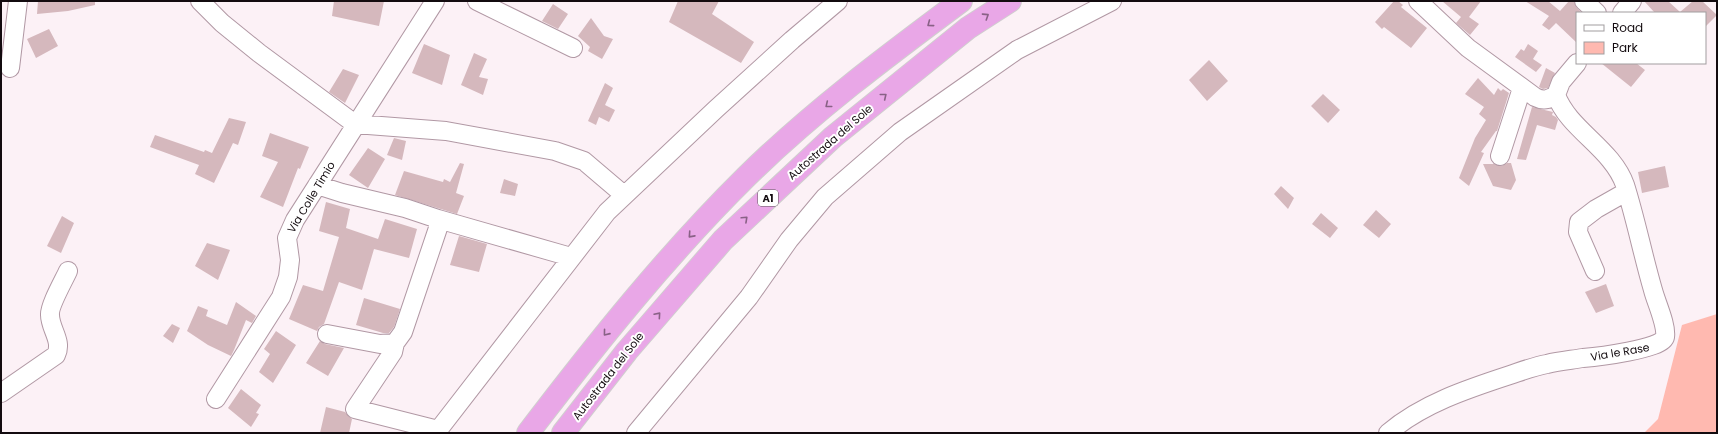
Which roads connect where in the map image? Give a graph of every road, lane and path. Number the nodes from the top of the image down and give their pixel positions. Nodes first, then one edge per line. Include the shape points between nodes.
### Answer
1 (18, 1) edge
2 (200, 1) edge
3 (435, 1) edge
4 (477, 1) edge
5 (838, 1) edge
6 (961, 1) edge
7 (1010, 1) edge
8 (1112, 1) edge
9 (1418, 1) edge
10 (1584, 1) edge
11 (1632, 1) edge
12 (1596, 12) edge
13 (1623, 12) edge
14 (573, 48) dead end
15 (1576, 64) edge
16 (10, 68) dead end
17 (1522, 88) junction
18 (1556, 95) junction
19 (355, 124) junction
20 (1500, 156) dead end
21 (317, 185) junction
22 (1626, 192) junction
23 (624, 195) junction
24 (438, 219) junction
25 (572, 257) junction
26 (68, 271) dead end
27 (1595, 271) dead end
28 (327, 334) dead end
29 (395, 343) junction
30 (1, 393) edge
31 (216, 399) dead end
32 (437, 432) edge
33 (528, 433) edge
34 (563, 433) edge
35 (636, 433) edge
36 (1388, 433) edge

1 - 16 street
2 - 19 street via 259,53
3 - 19 street, Via Colle Timio
4 - 14 street
5 - 23 street via 792,40
6 -> 33 highway via 890,53 806,122 747,176 654,276
34 -> 7 highway, Autostrada del Sole / A1 via 627,350 723,240 833,137 968,28
8 - 35 street via 1017,50 900,132 826,197 789,240 749,297
9 - 17 street via 1468,48
10 - 12 street
11 - 13 street
15 - 18 street via 1561,82
17 - 18 street via 1541,100
17 - 20 street
18 - 22 street, Via le Rase via 1559,103 1618,171
19 - 21 street, Via Colle Timio
19 - 23 street via 446,131 554,151 584,161
21 - 24 street
21 - 31 street, Via Colle Timio via 287,238 290,260 281,297
22 - 27 street via 1579,222 1578,232
22 - 36 street, Via le Rase via 1665,330 1663,341 1655,346 1546,364 1479,385 1436,403
23 - 25 street via 607,212
24 - 25 street
24 - 29 street via 438,228 403,332
25 - 32 street
26 - 30 street via 51,308 50,315 58,345 56,355
28 - 29 street via 380,344
29 - 32 street via 393,352 355,409

